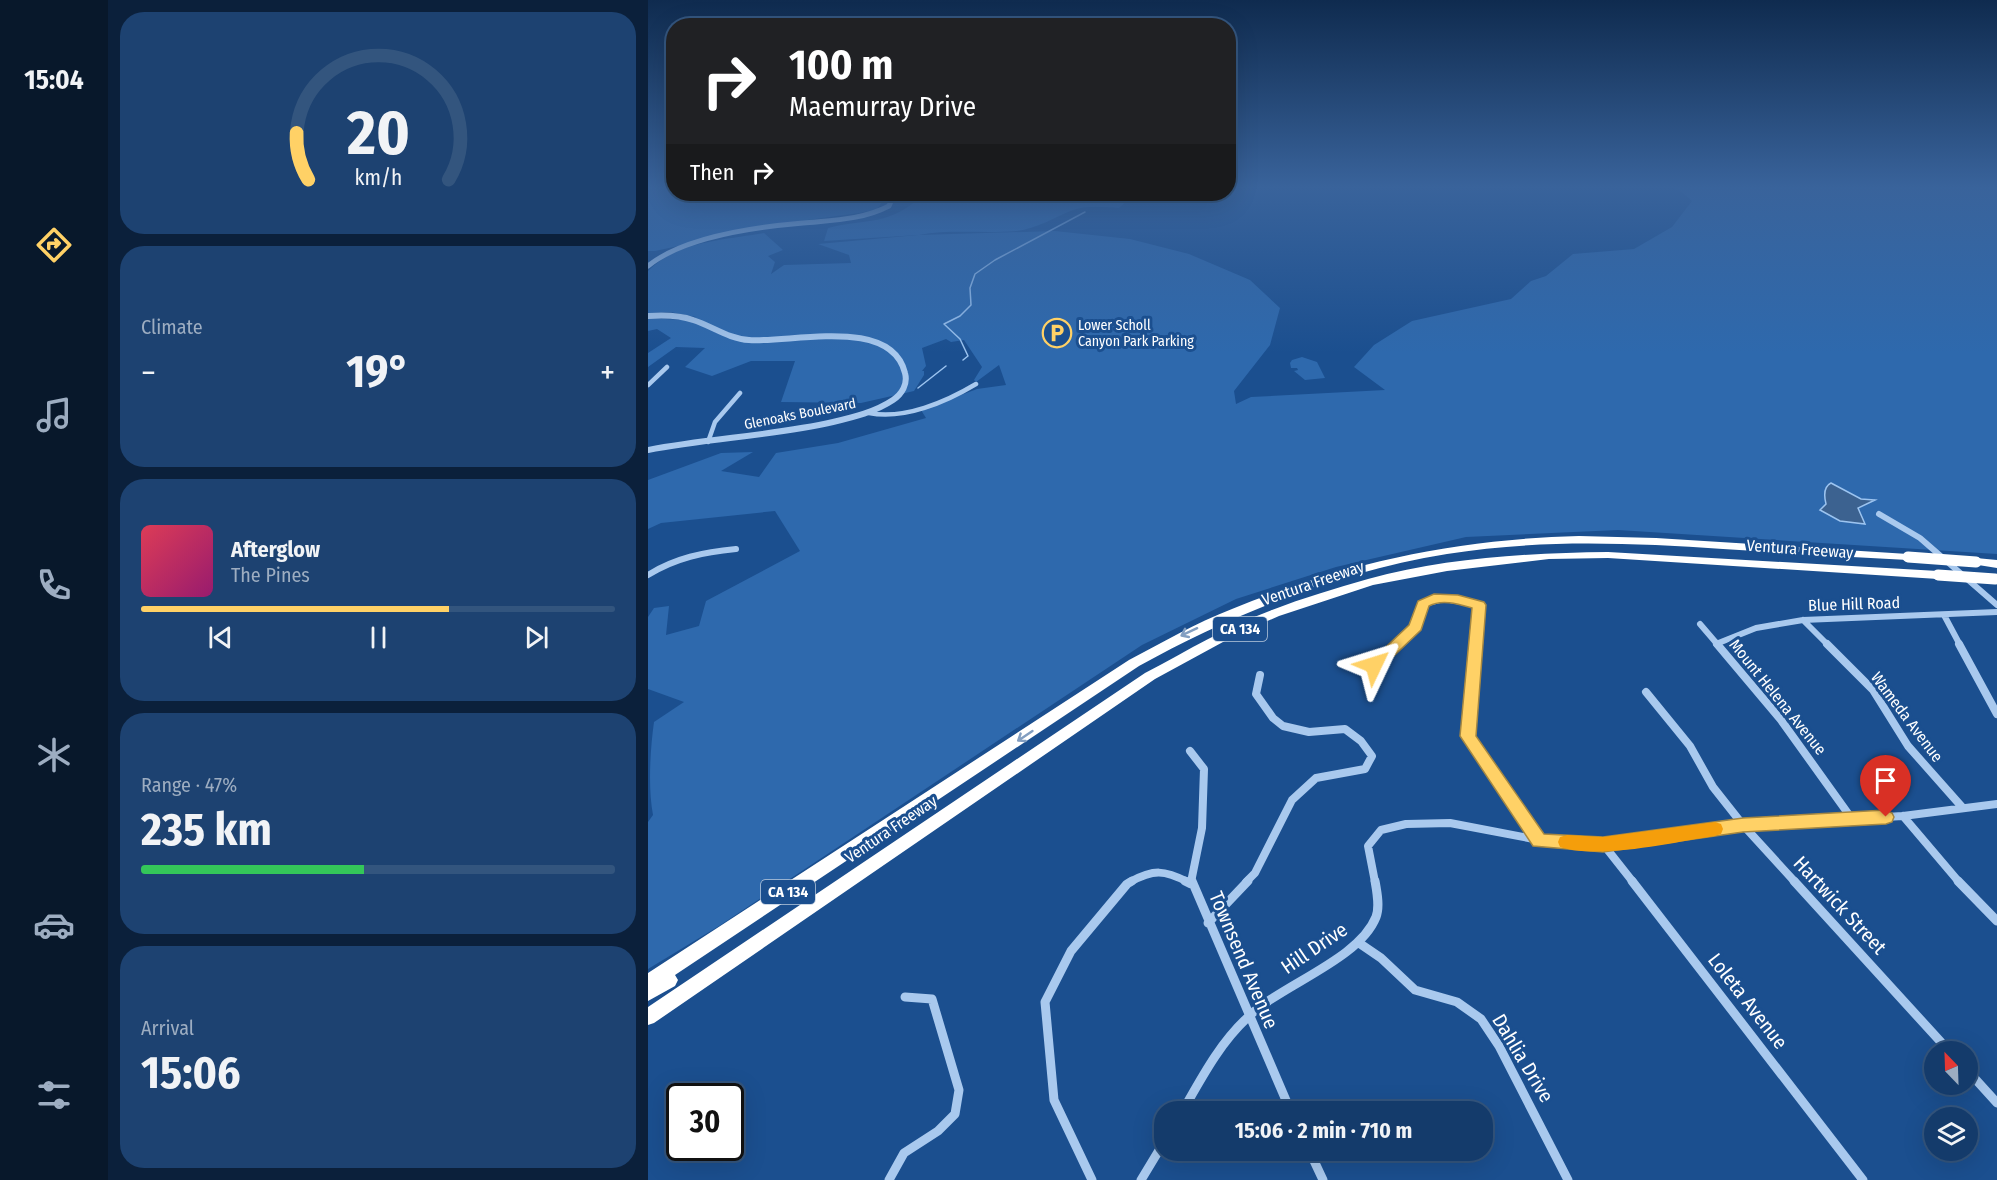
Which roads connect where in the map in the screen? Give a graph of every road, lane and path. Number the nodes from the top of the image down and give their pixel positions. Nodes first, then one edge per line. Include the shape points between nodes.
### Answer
1 (694, 243) edge
2 (648, 266) edge
3 (648, 316) edge
4 (667, 367) dead end
5 (976, 384) dead end
6 (648, 385) edge
7 (740, 393) dead end
8 (870, 412) junction
9 (708, 442) junction
10 (648, 450) edge
11 (1879, 514) dead end
12 (736, 549) dead end
13 (1991, 571) edge
14 (1936, 573) junction
15 (648, 575) edge
16 (1997, 605) edge
17 (1997, 612) edge
18 (1944, 615) junction
19 (1803, 620) junction
20 (1700, 624) dead end
21 (1716, 644) junction
22 (1374, 665) dead end
23 (1260, 675) dead end
24 (1646, 692) dead end
25 (1997, 714) edge
26 (1190, 751) dead end
27 (928, 800) junction
28 (1997, 804) edge
29 (1962, 807) junction
30 (1903, 816) junction
31 (1852, 819) junction
32 (1743, 825) junction
33 (1539, 840) junction
34 (1603, 844) junction
35 (1191, 884) junction
36 (1997, 921) edge
37 (1208, 923) junction
38 (1359, 943) junction
39 (648, 983) edge
40 (648, 993) edge
41 (905, 997) dead end
42 (648, 1007) edge
43 (648, 1017) edge
44 (1248, 1017) junction
45 (1940, 1041) edge
46 (1978, 1082) edge
47 (1189, 1101) edge
48 (1286, 1101) edge
49 (1997, 1103) edge
50 (1154, 1159) edge
51 (1314, 1161) edge
52 (890, 1180) edge
53 (1092, 1180) edge
54 (1141, 1180) edge
55 (1323, 1180) edge
56 (1568, 1180) edge
57 (1863, 1180) edge

1 - 2 street via 664,253
3 - 8 street, Glenoaks Boulevard via 678,317 750,340 849,337 884,344 903,359 906,383 896,398
4 - 6 street
5 - 8 street via 945,401 884,416
7 - 9 street via 715,422
8 - 9 street, Glenoaks Boulevard via 787,432
9 - 10 street, Glenoaks Boulevard
11 - 16 street via 1920,538
12 - 15 street via 675,561
13 - 14 highway, Ventura Freeway / CA 134, bridge
13 -> 27 highway, Ventura Freeway / CA 134 via 1910,560 1642,545 1539,546 1416,560 1262,600 1178,637
14 - 42 highway via 1634,551 1554,551 1401,570 1293,601 1219,632 1144,673
14 - 43 highway, Ventura Freeway / CA 134 via 1608,555 1549,556 1447,567 1321,596 1230,633 1150,676
17 - 18 street, Blue Hill Road
18 - 19 street, Blue Hill Road
18 - 25 street
19 - 21 street, Blue Hill Road via 1755,628
19 - 29 street, Wameda Avenue via 1873,690 1908,746
20 - 21 street, Mount Helena Avenue
21 - 31 street, Mount Helena Avenue via 1781,720
22 - 33 street via 1416,627 1423,604 1434,598 1479,605 1468,736
23 - 37 street via 1256,693 1275,720 1290,729 1310,733 1345,729 1372,756 1365,769 1316,778 1292,800 1255,873
24 - 32 street, Hartwick Street via 1690,746 1713,787
26 - 35 street, Townsend Avenue via 1204,769 1202,828
27 - 39 highway, Ventura Freeway / CA 134
27 - 40 highway via 906,821
28 - 29 street, Hill Drive
29 - 30 street, Hill Drive
30 - 31 street, Hill Drive
30 - 36 street
31 - 32 street, Hill Drive
32 - 34 street, Hill Drive
32 - 45 street, Hartwick Street
33 - 34 street, Hill Drive
33 - 38 street, Hill Drive via 1450,823 1406,824 1381,830 1368,846 1378,916
34 - 57 street, Loleta Avenue
35 - 37 street, Townsend Avenue
35 - 53 street via 1168,872 1143,875 1127,884 1071,951 1045,1002 1054,1100
37 - 44 street, Townsend Avenue
38 - 44 street, Hill Drive
38 - 56 street, Dahlia Drive via 1415,990 1457,1002 1481,1019 1538,1118
41 - 52 street via 932,999 959,1090 955,1114 938,1131 904,1153
44 - 47 street, Hill Drive via 1223,1043
44 - 48 street, Townsend Avenue
46 - 49 street
50 - 54 street
51 - 55 street

